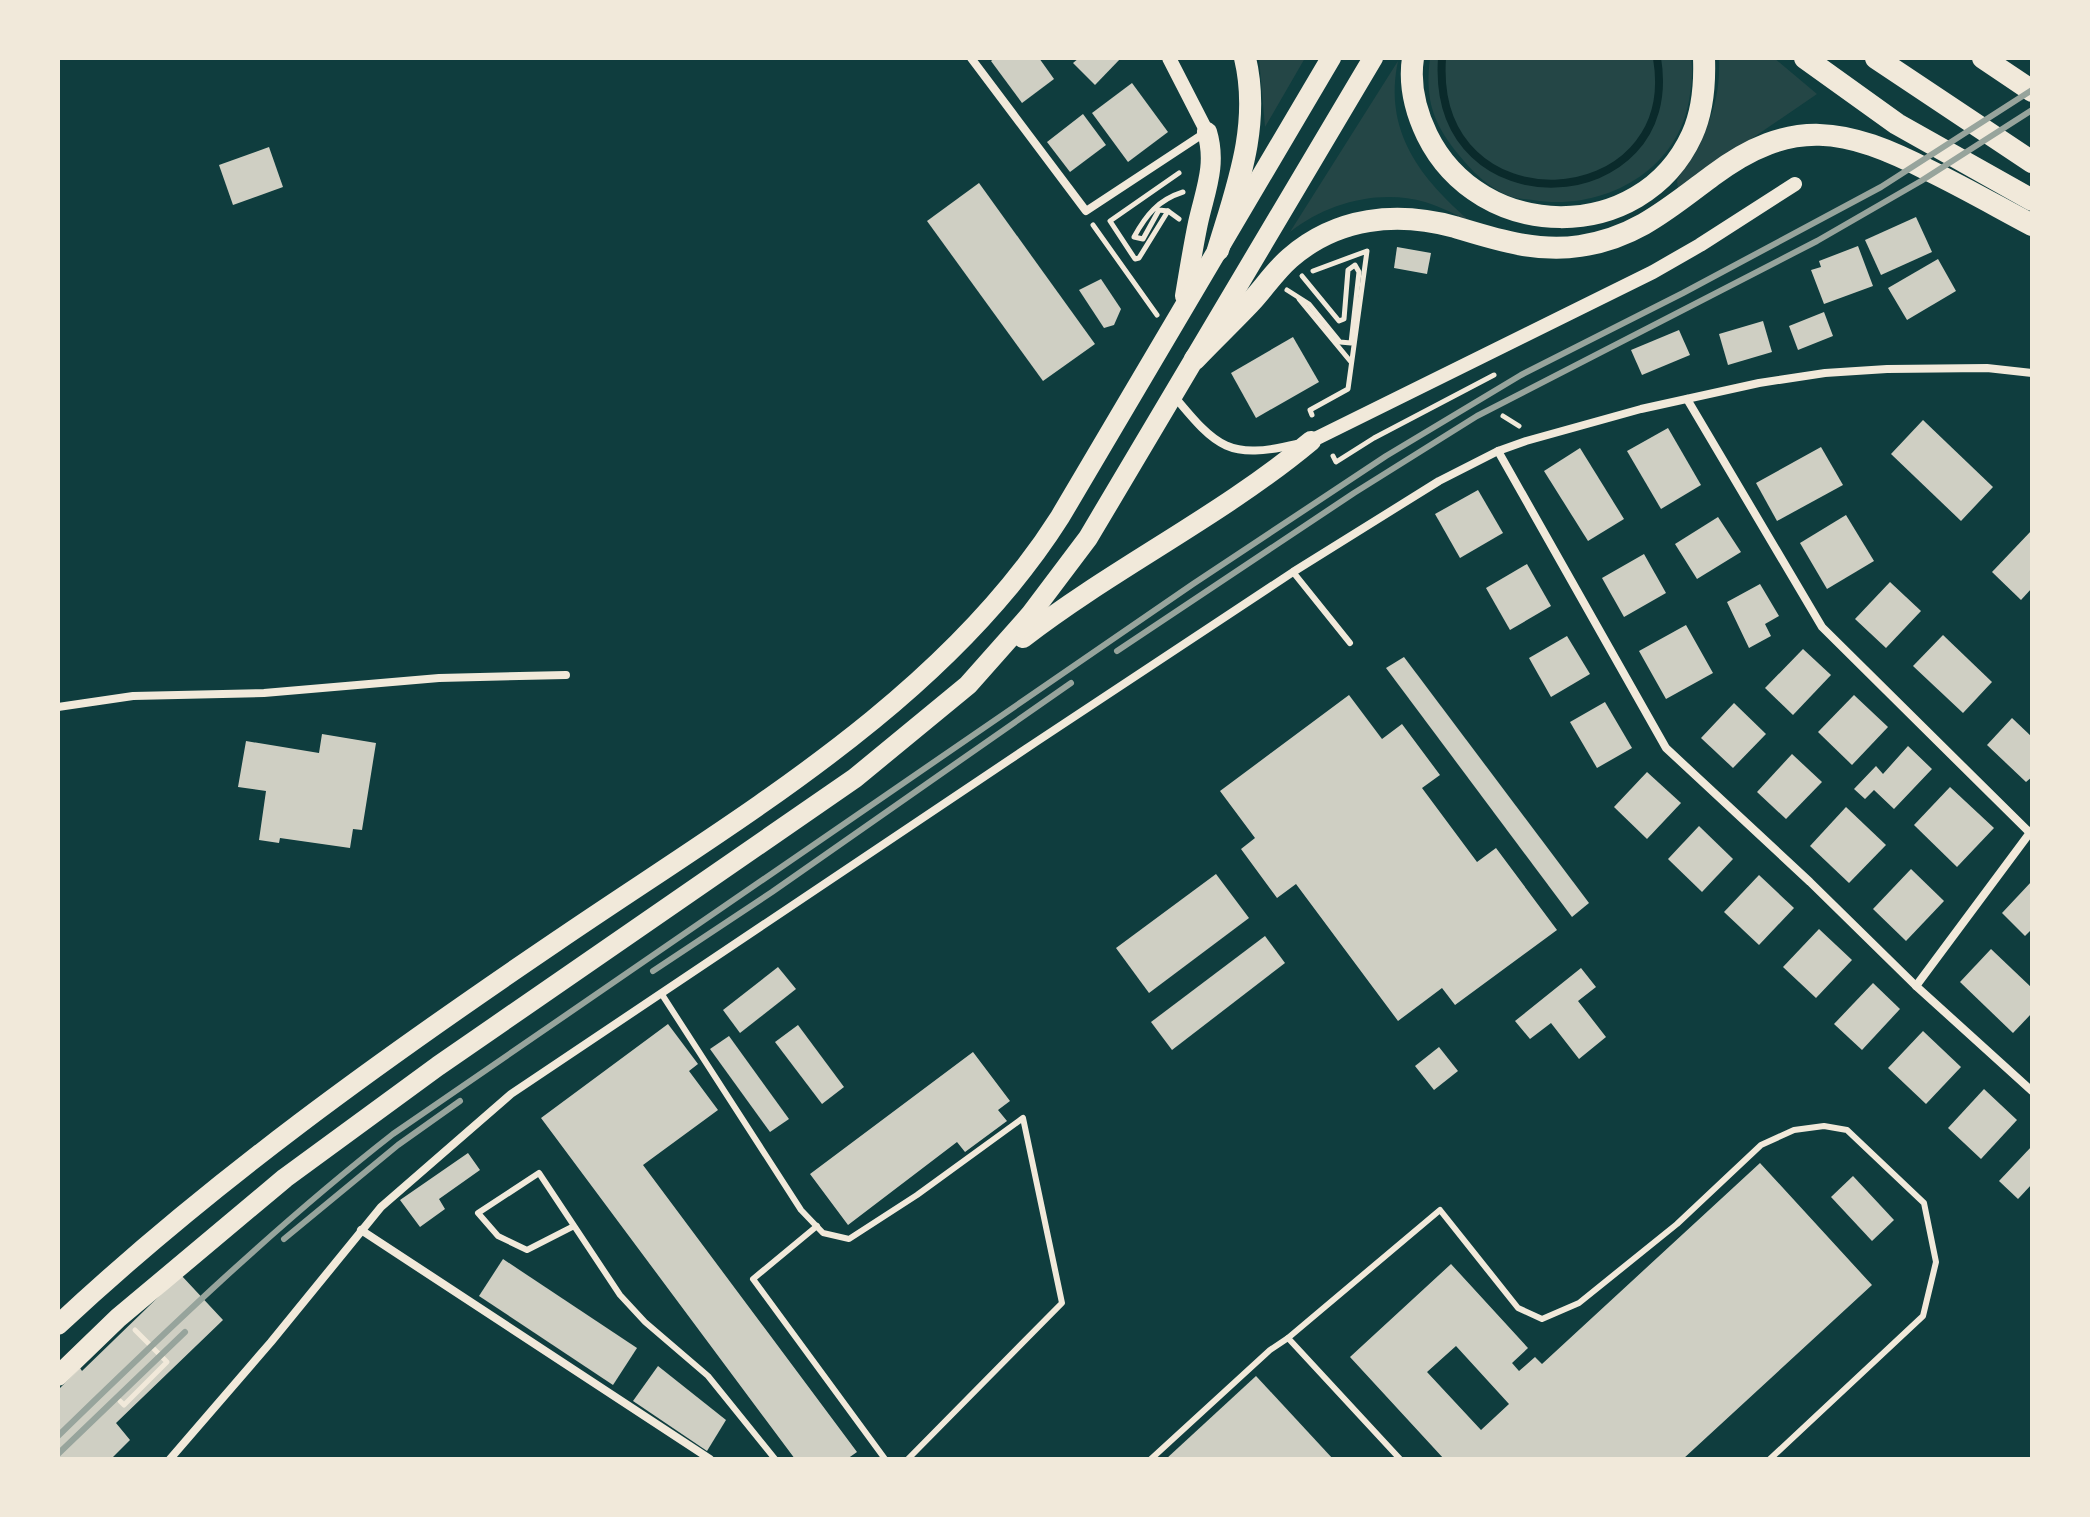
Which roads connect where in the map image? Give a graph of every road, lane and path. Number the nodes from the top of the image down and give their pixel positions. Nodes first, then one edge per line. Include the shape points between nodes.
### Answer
1 (971, 58) edge
2 (1169, 58) edge
3 (1245, 58) edge
4 (1331, 58) edge
5 (1373, 58) edge
6 (1413, 58) edge
7 (1704, 58) edge
8 (1805, 58) edge
9 (1983, 58) edge
10 (1878, 59) edge
11 (2032, 91) edge
12 (1207, 132) junction
13 (2032, 162) edge
14 (1181, 165) dead end
15 (1210, 183) junction
16 (1795, 184) dead end
17 (2032, 200) edge
18 (1116, 207) dead end
19 (2032, 225) edge
20 (1218, 250) junction
21 (1184, 307) junction
22 (1169, 332) junction
23 (1195, 359) junction
24 (1352, 362) junction
25 (1498, 373) dead end
26 (2032, 373) edge
27 (1174, 395) junction
28 (1687, 399) junction
29 (1312, 415) dead end
30 (1503, 416) dead end
31 (1522, 429) dead end
32 (1311, 441) junction
33 (1498, 451) junction
34 (1333, 456) dead end
35 (1293, 572) junction
36 (1350, 643) dead end
37 (988, 664) junction
38 (566, 675) dead end
39 (58, 707) edge
40 (2031, 832) edge
41 (1916, 986) junction
42 (661, 993) junction
43 (2032, 1091) edge
44 (574, 1226) junction
45 (817, 1226) junction
46 (361, 1230) junction
47 (58, 1325) edge
48 (131, 1326) dead end
49 (1288, 1338) junction
50 (58, 1376) edge
51 (120, 1401) dead end
52 (170, 1459) edge
53 (710, 1459) edge
54 (775, 1459) edge
55 (885, 1459) edge
56 (908, 1459) edge
57 (1151, 1459) edge
58 (1400, 1459) edge
59 (1770, 1459) edge

1 - 12 street via 1086,211
2 - 12 street
3 - 20 highway via 1247,147
4 - 20 highway
5 - 23 highway
6 - 7 highway via 1418,117 1451,172 1497,204 1528,215 1578,217 1627,202 1664,174 1698,118
8 - 17 highway via 1909,131
9 - 11 highway
10 - 13 highway
12 - 15 highway
14 - 15 path via 1180,172 1110,221 1135,259 1168,211 1159,210 1143,239 1134,237 1146,216 1165,198
15 - 21 highway
16 - 32 street via 1653,272
18 - 22 path via 1092,224
19 - 23 highway via 1906,158 1858,139 1811,134 1741,155 1651,220 1601,243 1546,248 1405,217 1342,227 1289,258
20 - 21 highway
21 - 22 highway
22 - 47 highway via 1043,545 992,610 933,667 752,810 329,1100 177,1220
23 - 27 highway
24 - 24 path via 1295,295 1340,342 1351,343 1359,272 1355,265 1348,270 1344,319 1339,321 1302,276 1367,251
24 - 29 path via 1348,389 1310,410
25 - 34 path via 1336,462
26 - 28 street via 1954,368 1825,373
27 - 32 street via 1229,449 1259,452
27 - 37 highway via 1088,538
28 - 33 street
28 - 40 street via 1822,627
30 - 31 path
32 - 37 highway via 1259,482 1098,585
33 - 35 street via 1439,481
33 - 41 street via 1666,748
35 - 36 lane
35 - 42 street
37 - 50 highway via 855,778 285,1178 118,1318
38 - 39 street via 133,696
40 - 41 street
41 - 43 street
42 - 45 lane via 801,1210
42 - 46 street via 511,1094
44 - 44 lane via 539,1173 478,1213 498,1236 527,1250
44 - 54 lane via 620,1295 708,1376
45 - 55 lane via 753,1279
45 - 56 lane via 823,1233 849,1239 1023,1118 1062,1303
46 - 52 street
46 - 53 street
48 - 51 path via 167,1362 124,1405
49 - 57 lane
49 - 58 lane
49 - 59 lane via 1440,1210 1518,1308 1542,1319 1579,1303 1677,1224 1761,1145 1794,1130 1847,1130 1924,1203 1936,1262 1923,1316

